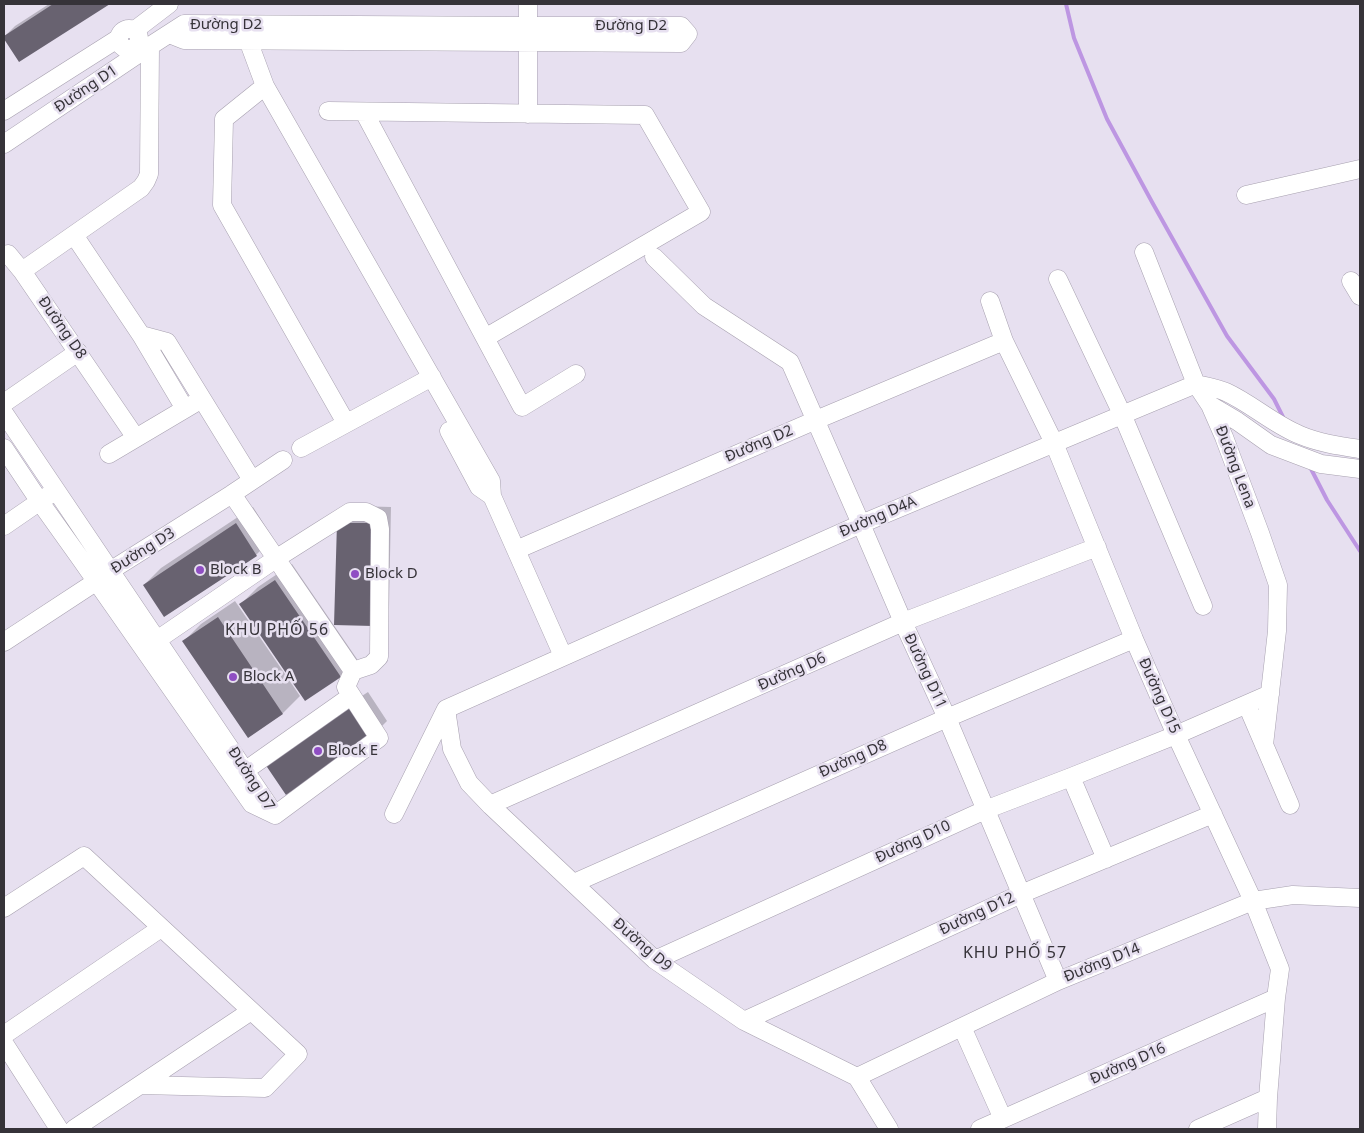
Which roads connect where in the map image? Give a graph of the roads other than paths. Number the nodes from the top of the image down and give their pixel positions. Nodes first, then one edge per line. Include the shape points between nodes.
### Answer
1 (169, 4) edge
2 (528, 4) edge
3 (240, 33) junction
4 (169, 34) joint
5 (528, 34) junction
6 (140, 44) junction
7 (261, 90) junction
8 (4, 111) edge
9 (328, 111) dead end
10 (364, 112) junction
11 (528, 114) junction
12 (4, 144) edge
13 (1360, 170) edge
14 (1246, 195) dead end
15 (74, 235) junction
16 (1144, 252) dead end
17 (8, 254) dead end
18 (654, 257) dead end
19 (22, 271) junction
20 (1058, 279) dead end
21 (990, 301) dead end
22 (141, 335) junction
23 (485, 338) junction
24 (1004, 341) junction
25 (78, 352) junction
26 (576, 374) dead end
27 (427, 380) junction
28 (1196, 384) junction
29 (201, 399) junction
30 (4, 403) edge
31 (1210, 405) junction
32 (185, 409) junction
33 (4, 412) edge
34 (1122, 414) junction
35 (816, 420) junction
36 (346, 423) junction
37 (136, 438) junction
38 (1054, 443) junction
39 (4, 448) edge
40 (301, 448) dead end
41 (1360, 449) edge
42 (109, 454) dead end
43 (283, 460) dead end
44 (1360, 469) edge
45 (252, 480) junction
46 (56, 490) junction
47 (232, 494) junction
48 (40, 502) junction
49 (861, 524) junction
50 (4, 526) edge
51 (1097, 546) junction
52 (516, 550) junction
53 (277, 558) junction
54 (104, 576) junction
55 (1203, 606) dead end
56 (903, 622) junction
57 (1134, 639) junction
58 (157, 640) junction
59 (4, 642) edge
60 (563, 656) junction
61 (354, 671) junction
62 (1270, 694) junction
63 (351, 696) junction
64 (1247, 705) junction
65 (446, 709) junction
66 (947, 718) junction
67 (1176, 735) junction
68 (1264, 745) junction
69 (246, 770) junction
70 (1071, 777) junction
71 (490, 805) junction
72 (1290, 805) dead end
73 (985, 810) junction
74 (394, 814) dead end
75 (1213, 814) junction
76 (275, 815) junction
77 (1106, 859) junction
78 (574, 883) junction
79 (1021, 894) junction
80 (1360, 898) edge
81 (1253, 901) junction
82 (4, 908) edge
83 (161, 928) junction
84 (655, 960) junction
85 (1058, 981) junction
86 (1276, 998) junction
87 (251, 1011) junction
88 (744, 1021) junction
89 (962, 1027) junction
90 (4, 1035) edge
91 (4, 1043) edge
92 (857, 1077) junction
93 (141, 1085) junction
94 (1268, 1098) junction
95 (1003, 1119) junction
96 (59, 1129) edge
97 (74, 1129) edge
98 (889, 1129) edge
99 (980, 1129) edge
100 (1198, 1129) edge
101 (1267, 1129) edge

1 - 6 street
2 - 5 street
3 - 4 street, Đường D2 via 184,24
3 - 5 street, Đường D2
3 - 7 street
4 - 6 street, Đường D1
5 - 5 street, Đường D2 via 681,43 688,34 681,26
5 - 11 street
6 - 8 street via 131,29 125,30 119,38
6 - 12 street, Đường D1
6 - 15 street via 146,181 141,188
7 - 27 street
7 - 36 street via 224,118 222,205
9 - 10 street
10 - 11 street
10 - 23 street
11 - 23 street via 645,115 701,212
13 - 14 street
15 - 19 street
15 - 22 street
16 - 28 street, Đường Lena
17 - 19 street, Đường D8
18 - 35 street, Đường D11 via 704,306 790,362
19 - 25 street, Đường D8
20 - 34 street
21 - 24 street, Đường D15
22 - 29 street via 166,342
22 - 32 street
23 - 26 street via 522,407
24 - 35 street, Đường D2
24 - 38 street, Đường D15
25 - 30 street
25 - 37 street, Đường D8
27 - 36 street
27 - 52 street via 479,487 492,496
28 - 31 street, Đường Lena
28 - 34 street, Đường D4A
28 - 41 street via 1224,391 1301,436
29 - 32 street
29 - 45 street
31 - 44 street via 1271,445 1321,464
31 - 62 street, Đường Lena via 1278,585
32 - 37 street
33 - 46 street, Đường D7
34 - 38 street, Đường D4A
34 - 55 street
35 - 49 street, Đường D11
35 - 52 street, Đường D2
36 - 40 street
37 - 42 street
38 - 49 street, Đường D4A
38 - 51 street, Đường D15
39 - 48 street, Đường D7
43 - 45 street, Đường D3
45 - 47 street, Đường D3
46 - 48 street
46 - 54 street, Đường D7
47 - 53 street
47 - 54 street, Đường D3
48 - 50 street
48 - 54 street, Đường D7
49 - 56 street, Đường D11
49 - 60 street, Đường D4A
51 - 56 street, Đường D6
51 - 57 street, Đường D15
52 - 60 street
53 - 58 street
53 - 61 street
53 - 61 street via 350,512 366,512 378,518 379,657 372,665
54 - 58 street, Đường D7
54 - 59 street, Đường D3
54 - 76 street, Đường D7 via 252,804
56 - 66 street, Đường D11
56 - 71 street, Đường D6
57 - 66 street, Đường D8
57 - 67 street, Đường D15
58 - 69 street, Đường D7
60 - 65 street, Đường D4A
61 - 63 street via 346,688
62 - 64 street, Đường D10
62 - 68 street, Đường Lena
63 - 69 street
63 - 76 street via 379,738
64 - 67 street, Đường D10
64 - 68 street
65 - 71 street, Đường D9 via 452,749 469,783
65 - 74 street
66 - 73 street, Đường D11
66 - 78 street, Đường D8
67 - 70 street, Đường D10
67 - 75 street, Đường D15
68 - 72 street
69 - 76 street, Đường D7
70 - 73 street, Đường D10
70 - 77 street
71 - 78 street, Đường D9
73 - 79 street, Đường D11
73 - 84 street, Đường D10
75 - 77 street, Đường D12
75 - 81 street, Đường D15
77 - 79 street, Đường D12
78 - 84 street, Đường D9
79 - 85 street, Đường D11
79 - 88 street, Đường D12
80 - 81 street, Đường D14 via 1293,895
81 - 85 street, Đường D14
81 - 86 street, Đường D15 via 1280,969
82 - 83 street via 84,856
83 - 87 street
83 - 90 street
84 - 88 street, Đường D9
85 - 89 street, Đường D14
86 - 94 street, Đường D15
86 - 95 street, Đường D16
87 - 93 street
87 - 93 street via 298,1054 265,1088
88 - 92 street, Đường D9
89 - 92 street, Đường D14
89 - 95 street
91 - 96 street
92 - 98 street
93 - 97 street
94 - 100 street
94 - 101 street, Đường D15
95 - 99 street, Đường D16

